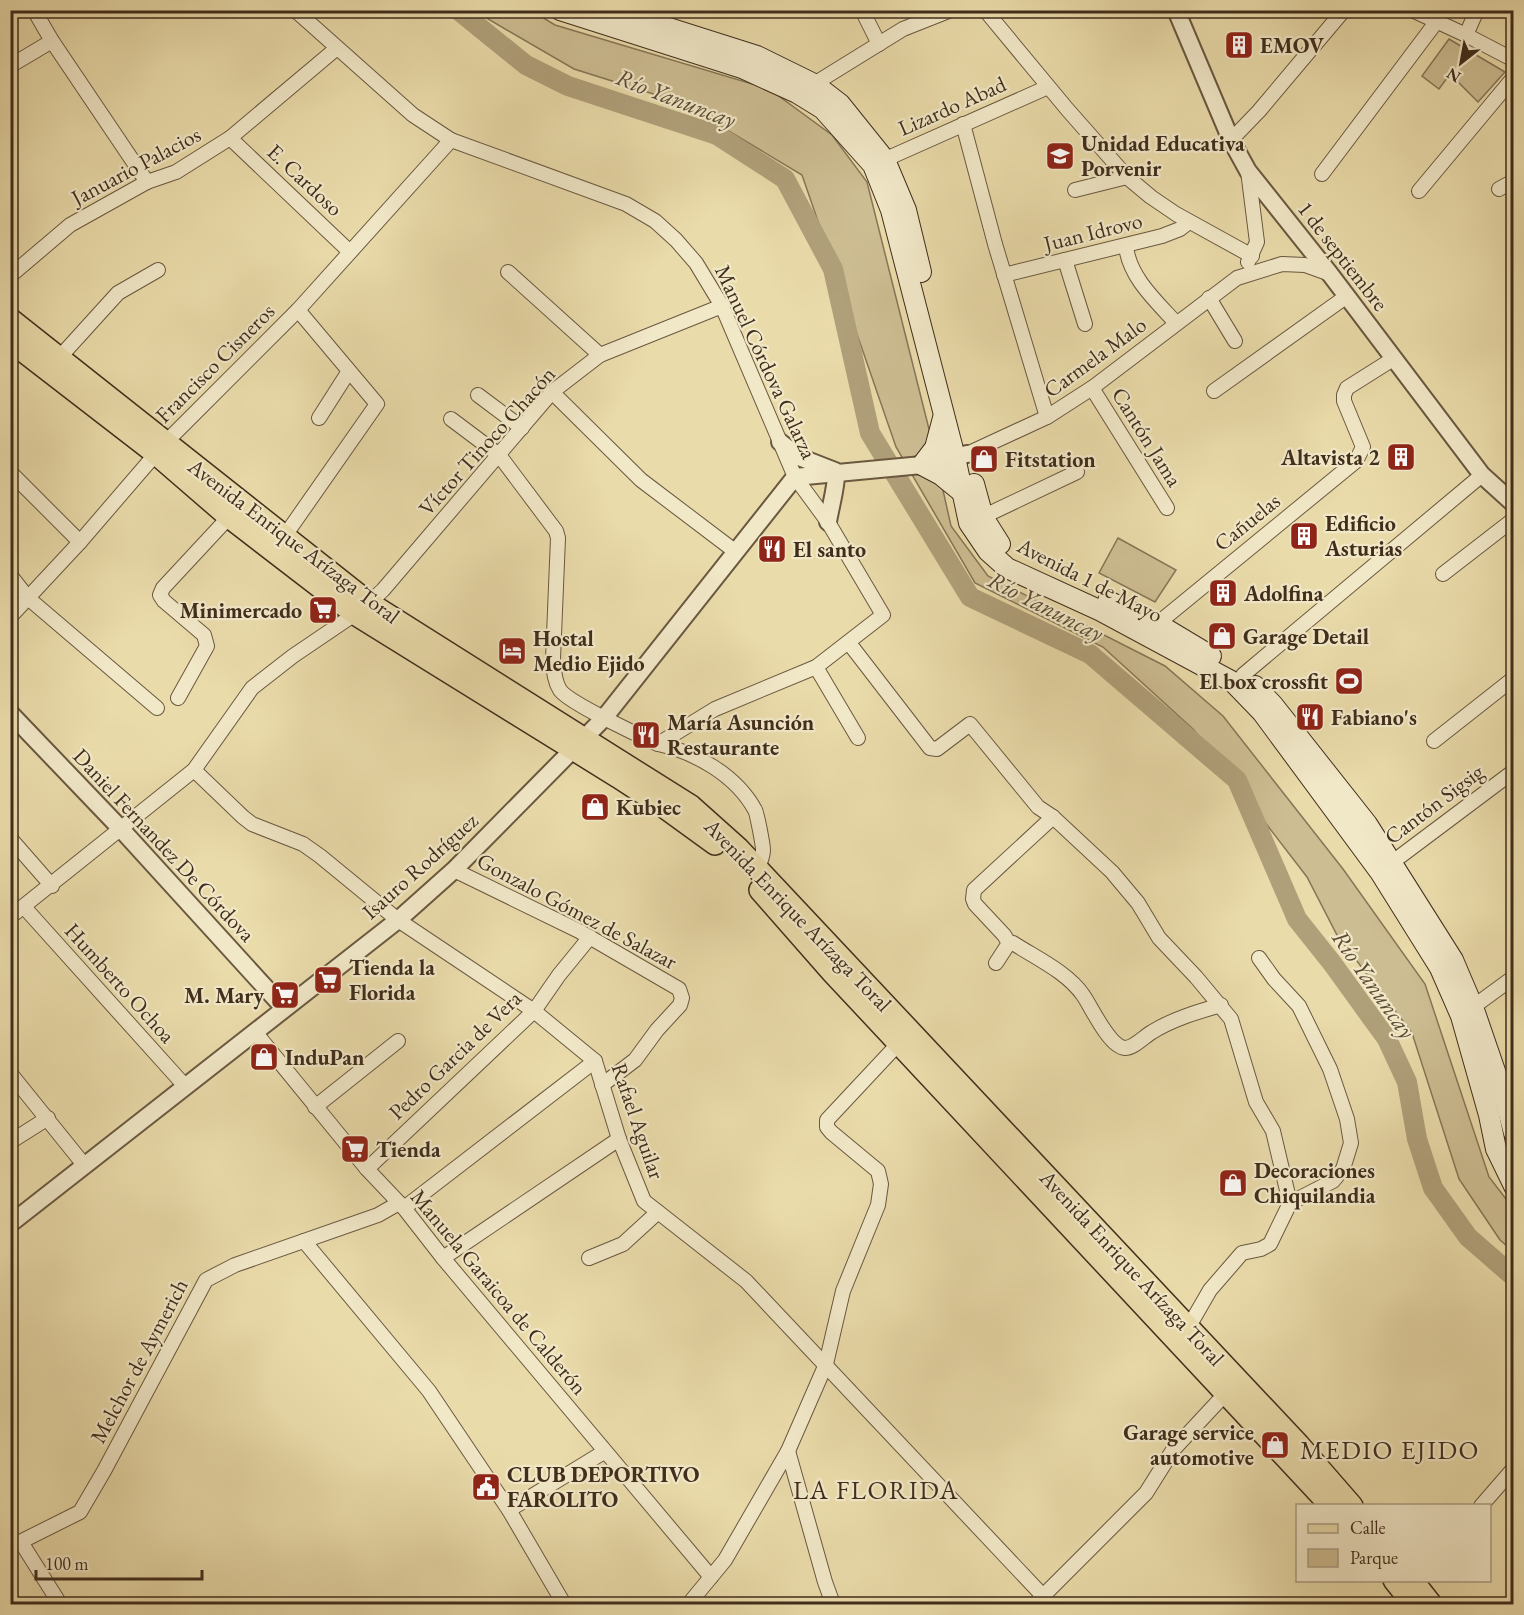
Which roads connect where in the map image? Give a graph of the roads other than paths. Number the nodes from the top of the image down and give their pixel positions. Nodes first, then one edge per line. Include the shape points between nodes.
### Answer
1 (34, 10) edge
2 (295, 10) edge
3 (560, 10) edge
4 (862, 10) edge
5 (951, 10) edge
6 (985, 10) edge
7 (1176, 10) edge
8 (1344, 10) edge
9 (1412, 10) edge
10 (1477, 10) edge
11 (623, 17) edge
12 (1437, 21) junction
13 (1466, 35) junction
14 (52, 42) junction
15 (879, 44) junction
16 (337, 48) junction
17 (1514, 60) edge
18 (10, 66) edge
19 (1514, 77) edge
20 (814, 84) junction
21 (1048, 87) junction
22 (963, 124) junction
23 (230, 138) junction
24 (451, 140) junction
25 (1231, 140) junction
26 (879, 163) junction
27 (1248, 171) junction
28 (1323, 174) dead end
29 (1127, 177) junction
30 (1514, 181) edge
31 (147, 182) junction
32 (1499, 189) dead end
33 (1075, 190) dead end
34 (1419, 191) dead end
35 (1189, 222) junction
36 (1126, 246) junction
37 (350, 252) junction
38 (1252, 256) junction
39 (1065, 260) junction
40 (158, 270) dead end
41 (508, 272) dead end
42 (1330, 274) junction
43 (1004, 275) junction
44 (10, 276) edge
45 (1237, 278) junction
46 (1347, 296) junction
47 (1209, 298) junction
48 (722, 306) junction
49 (298, 310) junction
50 (10, 319) edge
51 (1176, 323) junction
52 (1085, 324) dead end
53 (10, 341) edge
54 (1235, 342) dead end
55 (600, 355) junction
56 (59, 358) junction
57 (1393, 359) junction
58 (349, 371) junction
59 (1092, 388) junction
60 (1214, 391) dead end
61 (552, 392) junction
62 (478, 395) dead end
63 (944, 413) junction
64 (1047, 417) junction
65 (319, 418) dead end
66 (451, 419) dead end
67 (522, 428) junction
68 (780, 442) junction
69 (160, 448) junction
70 (499, 455) junction
71 (961, 456) junction
72 (921, 465) junction
73 (10, 472) edge
74 (836, 472) junction
75 (1077, 472) dead end
76 (1482, 475) junction
77 (795, 477) junction
78 (963, 493) junction
79 (1514, 504) edge
80 (1167, 508) dead end
81 (229, 517) junction
82 (1514, 519) edge
83 (976, 520) junction
84 (828, 522) junction
85 (284, 537) junction
86 (80, 542) junction
87 (736, 552) junction
88 (1443, 574) dead end
89 (10, 575) edge
90 (28, 598) junction
91 (362, 608) junction
92 (10, 617) edge
93 (1151, 629) junction
94 (849, 643) junction
95 (816, 667) junction
96 (1243, 675) junction
97 (1514, 678) edge
98 (178, 699) dead end
99 (157, 708) dead end
100 (10, 713) edge
101 (604, 718) junction
102 (858, 738) dead end
103 (1434, 741) dead end
104 (579, 744) junction
105 (658, 744) junction
106 (194, 770) junction
107 (1514, 771) edge
108 (1053, 817) junction
109 (121, 829) junction
110 (10, 838) edge
111 (1386, 867) junction
112 (758, 868) junction
113 (454, 870) junction
114 (52, 886) junction
115 (24, 907) junction
116 (10, 917) edge
117 (398, 920) junction
118 (590, 937) junction
119 (1009, 943) junction
120 (1259, 958) dead end
121 (996, 963) dead end
122 (1514, 977) edge
123 (1221, 1005) junction
124 (1473, 1007) junction
125 (284, 1008) junction
126 (534, 1011) junction
127 (255, 1032) junction
128 (398, 1041) dead end
129 (900, 1042) junction
130 (595, 1061) junction
131 (10, 1073) edge
132 (602, 1085) junction
133 (185, 1086) junction
134 (1510, 1102) edge
135 (315, 1107) junction
136 (48, 1118) junction
137 (1514, 1133) edge
138 (619, 1139) junction
139 (10, 1142) edge
140 (85, 1166) junction
141 (367, 1169) junction
142 (1514, 1186) edge
143 (1290, 1203) junction
144 (401, 1205) junction
145 (658, 1212) junction
146 (10, 1224) edge
147 (304, 1241) junction
148 (443, 1258) junction
149 (589, 1258) dead end
150 (1188, 1328) junction
151 (826, 1364) junction
152 (1227, 1392) junction
153 (788, 1451) junction
154 (604, 1452) junction
155 (1514, 1468) edge
156 (1329, 1504) edge
157 (1350, 1504) edge
158 (1483, 1504) edge
159 (509, 1510) junction
160 (16, 1544) edge
161 (711, 1577) junction
162 (1408, 1587) edge
163 (692, 1600) dead end
164 (1040, 1601) edge
165 (60, 1605) edge
166 (564, 1605) edge
167 (833, 1605) edge
168 (1431, 1605) edge

1 - 14 street
2 - 16 street, Manuel Córdova Galarza
3 - 11 main road, Avenida 1 de Mayo
4 - 15 street
5 - 15 street via 903,29
6 - 21 street
7 - 25 street, 1 de septiembre
8 - 25 street
9 - 12 street
10 - 13 street
11 - 20 main road, Avenida 1 de Mayo via 757,56
11 - 26 main road, Avenida 1 de Mayo via 797,93 823,109
12 - 13 street
12 - 28 street
13 - 17 street
14 - 18 street
14 - 31 street
15 - 20 street
16 - 23 street, Januario Palacios
16 - 24 street, Manuel Córdova Galarza via 413,115
19 - 34 street
20 - 26 main road, Avenida 1 de Mayo via 840,104
21 - 22 street, Lizardo Abad
21 - 29 street
22 - 26 street, Lizardo Abad
22 - 43 street
23 - 31 street, Januario Palacios via 176,172
23 - 37 street, E. Cardoso
24 - 37 street, Francisco Cisneros
24 - 48 street, Manuel Córdova Galarza via 626,204 656,220 696,263
25 - 27 street, 1 de septiembre
26 - 63 main road, Avenida 1 de Mayo
26 - 71 main road, Avenida 1 de Mayo via 906,210
27 - 38 street, Carmela Malo via 1257,242
27 - 42 street, 1 de septiembre
29 - 33 street
29 - 35 street
30 - 32 street
31 - 44 street, Januario Palacios via 70,225
35 - 36 street, Juan Idrovo via 1162,236
35 - 38 street
36 - 39 street, Juan Idrovo
36 - 51 street via 1127,258 1142,284
37 - 49 street, Francisco Cisneros
38 - 45 street, Carmela Malo
39 - 43 street, Juan Idrovo
39 - 52 street
40 - 56 street via 118,293
41 - 55 street
42 - 45 street, Carmela Malo via 1282,264
42 - 46 street, 1 de septiembre
43 - 64 street
45 - 47 street, Carmela Malo
46 - 57 street, 1 de septiembre
46 - 60 street
47 - 51 street, Carmela Malo
47 - 54 street
48 - 55 street, Víctor Tinoco Chacón
48 - 68 street, Manuel Córdova Galarza
49 - 58 street
49 - 69 street, Francisco Cisneros
50 - 56 main road, Avenida Enrique Arízaga Toral
51 - 59 street, Carmela Malo
53 - 69 main road, Avenida Enrique Arízaga Toral
55 - 61 street, Víctor Tinoco Chacón
56 - 69 main road, Avenida Enrique Arízaga Toral
57 - 76 street, 1 de septiembre
57 - 93 street, Cañuelas via 1347,388 1344,395 1364,447 1356,461
58 - 65 street
58 - 85 street via 377,404
59 - 64 street, Carmela Malo
59 - 80 street, Cantón Jama
61 - 67 street, Víctor Tinoco Chacón
61 - 87 street via 641,480
62 - 67 street
63 - 71 main road, Avenida 1 de Mayo
63 - 72 main road via 935,448
64 - 71 street, Carmela Malo
66 - 70 street
67 - 70 street, Víctor Tinoco Chacón
68 - 74 street via 799,457
68 - 77 street, Manuel Córdova Galarza
69 - 81 main road, Avenida Enrique Arízaga Toral
69 - 85 main road, Avenida Enrique Arízaga Toral
69 - 86 street, Francisco Cisneros
70 - 91 street, Víctor Tinoco Chacón
70 - 101 street via 558,538 554,676 561,692
71 - 72 street
71 - 78 main road, Avenida 1 de Mayo
71 - 83 main road, Avenida 1 de Mayo
72 - 74 street
72 - 78 main road
73 - 86 street
74 - 77 street
74 - 84 street
75 - 83 street
76 - 79 street, 1 de septiembre
76 - 96 street
77 - 84 street, Manuel Córdova Galarza
77 - 87 street, Isauro Rodríguez
78 - 83 main road, Avenida 1 de Mayo
81 - 91 main road, Avenida Enrique Arízaga Toral
81 - 98 street via 160,595 206,639 207,646
82 - 88 street
83 - 93 main road, Avenida 1 de Mayo via 988,550 1007,568
84 - 94 street, Manuel Córdova Galarza via 883,615
85 - 91 main road, Avenida Enrique Arízaga Toral
86 - 90 street, Francisco Cisneros
87 - 101 street, Isauro Rodríguez
89 - 90 street
90 - 92 street, Francisco Cisneros
90 - 99 street
91 - 104 main road, Avenida Enrique Arízaga Toral
91 - 106 street, Víctor Tinoco Chacón via 252,687
93 - 96 main road, Avenida 1 de Mayo
93 - 111 main road, Avenida 1 de Mayo via 1233,682 1262,712
94 - 95 street, Manuel Córdova Galarza
94 - 108 street via 930,747 937,749 970,724 1038,807
95 - 102 street
95 - 105 street, Manuel Córdova Galarza via 715,710
96 - 111 main road, Avenida 1 de Mayo via 1280,714 1367,824
97 - 103 street
100 - 109 street, Daniel Fernandez De Córdova
101 - 104 street, Isauro Rodríguez
101 - 105 street
104 - 112 main road, Avenida Enrique Arízaga Toral via 691,806
104 - 113 street, Isauro Rodríguez
104 - 129 main road, Avenida Enrique Arízaga Toral via 618,777 711,840
105 - 112 street via 694,755 738,788 756,811 763,851
106 - 109 street, Víctor Tinoco Chacón
106 - 117 street, Rafael Aguilar via 252,824 303,844
107 - 111 street, Cantón Sigsig
108 - 119 street via 974,890 975,904
108 - 123 street via 1112,872 1138,903 1159,938
109 - 114 street, Víctor Tinoco Chacón
109 - 125 street, Daniel Fernandez De Córdova
110 - 114 street
111 - 124 main road, Avenida 1 de Mayo via 1453,960
111 - 142 main road, Avenida 1 de Mayo via 1461,1016 1497,1149
112 - 150 main road, Avenida Enrique Arízaga Toral
113 - 117 street, Isauro Rodríguez
113 - 118 street, Gonzalo Gómez de Salazar
114 - 115 street, Víctor Tinoco Chacón
115 - 116 street, Víctor Tinoco Chacón
115 - 133 street, Humberto Ochoa
117 - 125 street, Isauro Rodríguez
117 - 126 street, Rafael Aguilar
118 - 126 street, Pedro Garcia de Vera
118 - 132 street, Gonzalo Gómez de Salazar via 679,989 682,998 635,1060
119 - 121 street
119 - 123 street via 1073,984 1106,1032 1125,1048 1188,1014
120 - 143 street via 1299,1006 1330,1069 1351,1143 1343,1169 1333,1181
122 - 124 street
123 - 143 street via 1231,1019 1256,1102 1273,1131
124 - 134 main road, Avenida 1 de Mayo
125 - 127 street, Isauro Rodríguez
126 - 130 street, Rafael Aguilar
126 - 141 street, Pedro Garcia de Vera
127 - 133 street, Isauro Rodríguez
127 - 135 street, Manuela Garaicoa de Calderón
128 - 135 street
129 - 151 street via 827,1120 831,1132 878,1171 881,1184 878,1205 843,1291
129 - 152 main road, Avenida Enrique Arízaga Toral
130 - 132 street, Rafael Aguilar
130 - 144 street, Melchor de Aymerich
131 - 136 street
132 - 138 street, Rafael Aguilar
133 - 140 street, Isauro Rodríguez
134 - 137 main road, Avenida 1 de Mayo
135 - 141 street, Manuela Garaicoa de Calderón
136 - 139 street
136 - 140 street
138 - 145 street, Rafael Aguilar via 644,1201
138 - 148 street
140 - 146 street, Isauro Rodríguez
141 - 144 street, Manuela Garaicoa de Calderón
143 - 150 street via 1270,1244 1242,1253 1210,1290
144 - 147 street, Melchor de Aymerich
144 - 148 street, Manuela Garaicoa de Calderón
145 - 149 street via 623,1244
145 - 151 street, Rafael Aguilar via 746,1281
147 - 159 street via 429,1390
147 - 160 street, Melchor de Aymerich via 235,1265 206,1280 80,1512
148 - 154 street, Manuela Garaicoa de Calderón
150 - 157 main road, Avenida Enrique Arízaga Toral
151 - 153 street
151 - 164 street, Rafael Aguilar
152 - 156 main road, Avenida Enrique Arízaga Toral
152 - 164 street via 1173,1450 1146,1493
153 - 161 street via 725,1560
153 - 167 street
154 - 159 street
154 - 161 street, Manuela Garaicoa de Calderón
155 - 158 street
159 - 166 street
160 - 165 street
161 - 163 street
162 - 168 main road

